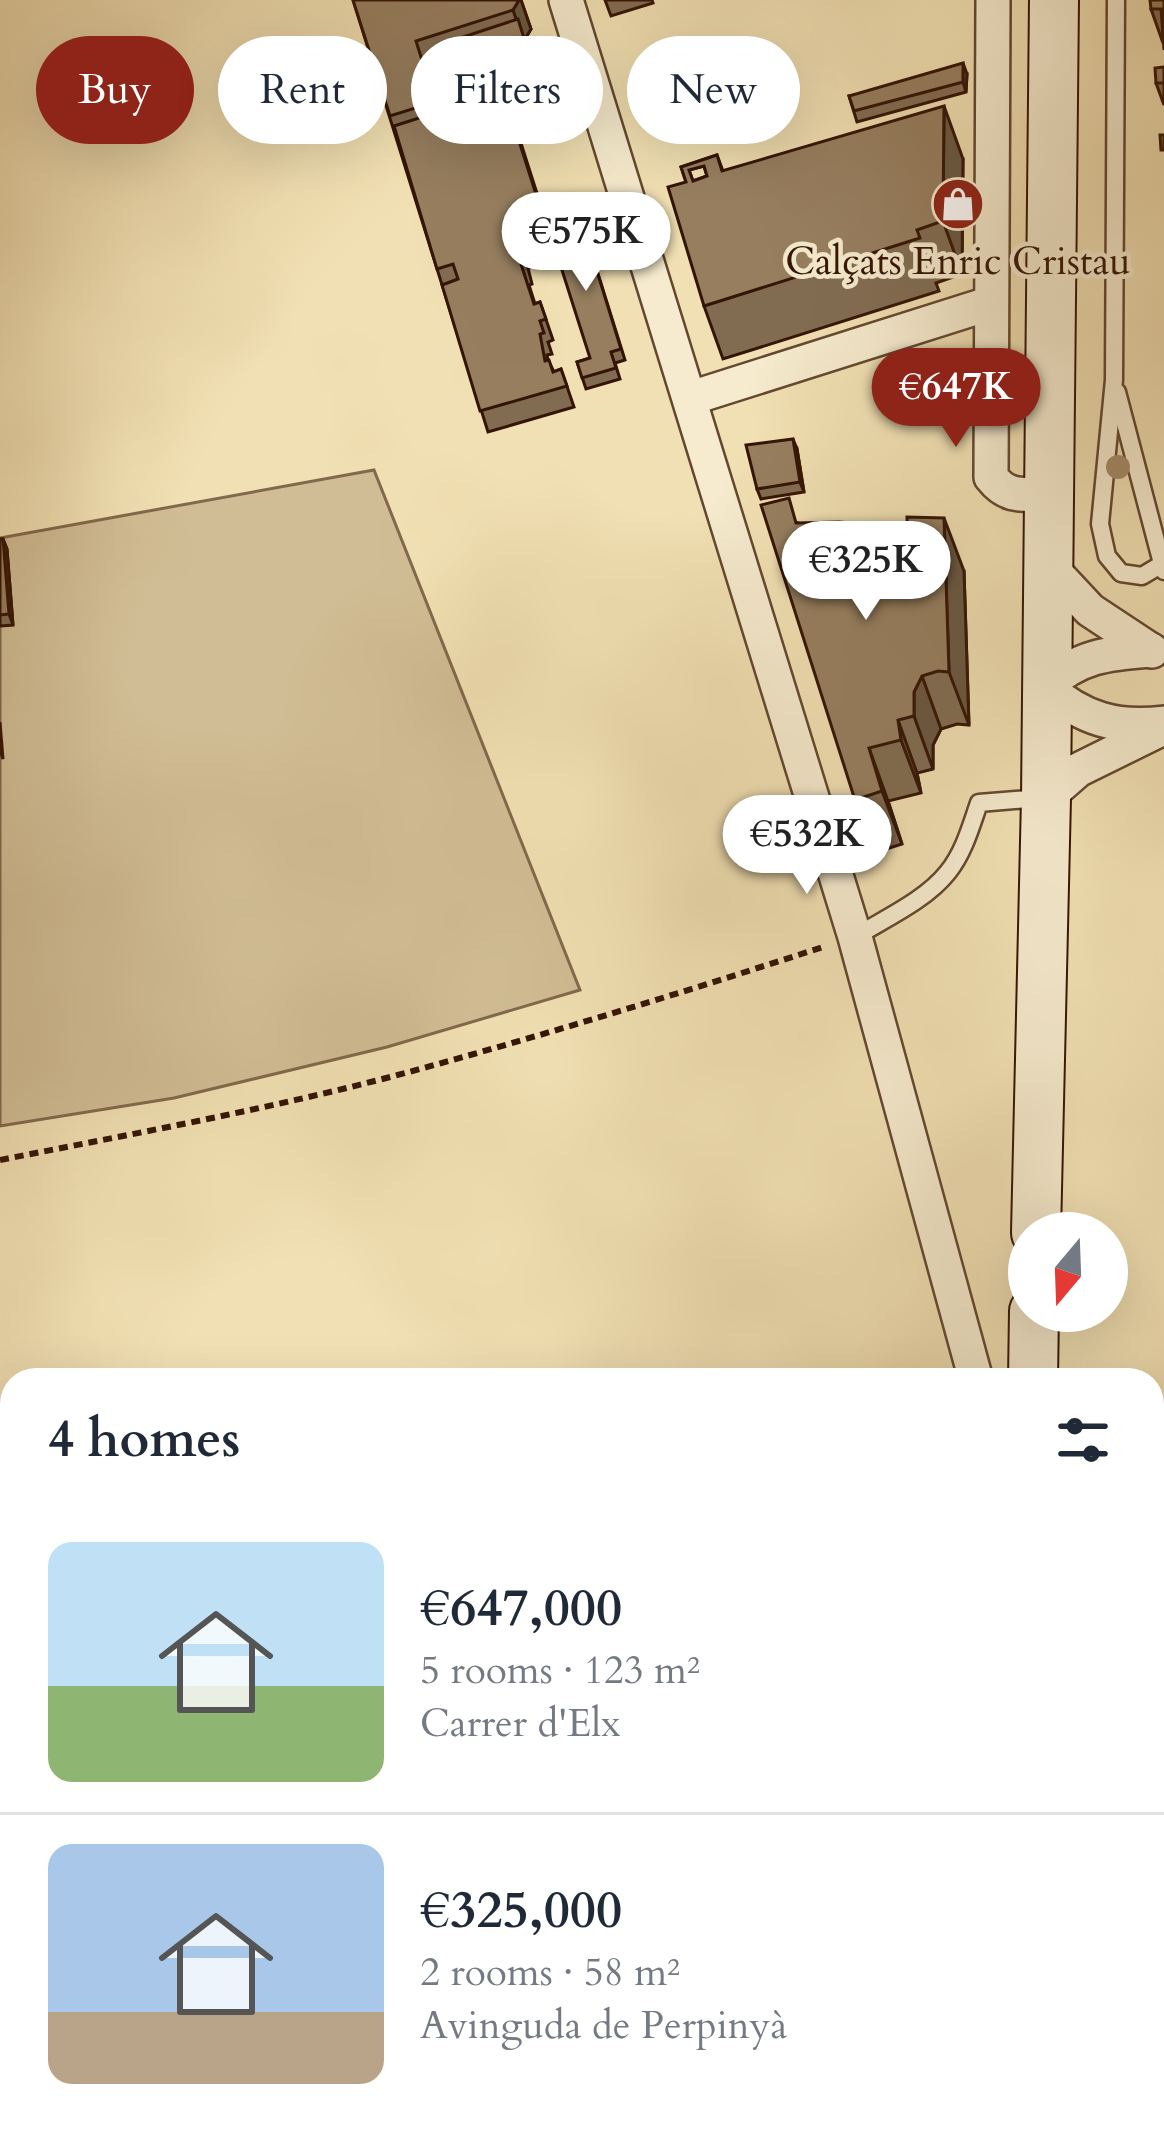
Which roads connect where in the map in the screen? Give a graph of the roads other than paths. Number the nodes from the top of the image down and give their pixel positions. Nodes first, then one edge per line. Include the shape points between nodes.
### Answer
1 (566, 0) edge
2 (993, 0) edge
3 (1054, 0) edge
4 (1116, 0) edge
5 (991, 303) junction
6 (1114, 380) junction
7 (691, 398) junction
8 (1048, 494) junction
9 (1048, 566) junction
10 (1163, 568) edge
11 (1157, 654) edge
12 (1046, 687) junction
13 (1164, 725) edge
14 (1046, 797) junction
15 (856, 937) junction
16 (1036, 1212) edge
17 (1034, 1332) edge
18 (973, 1368) edge
19 (1033, 1368) edge

1 - 7 street
2 - 5 street
3 - 8 main road
4 - 6 lane
5 - 7 street
5 - 8 street via 991,477 1011,494
6 - 10 lane
6 - 10 lane via 1100,524 1107,556 1121,572
7 - 15 street
8 - 9 main road
9 - 11 street via 1090,610
9 - 12 main road
11 - 12 street via 1096,657
12 - 13 street via 1118,725
12 - 14 main road
13 - 14 street via 1078,770
14 - 15 lane via 979,802 948,873
14 - 16 main road
15 - 18 street
17 - 19 main road

